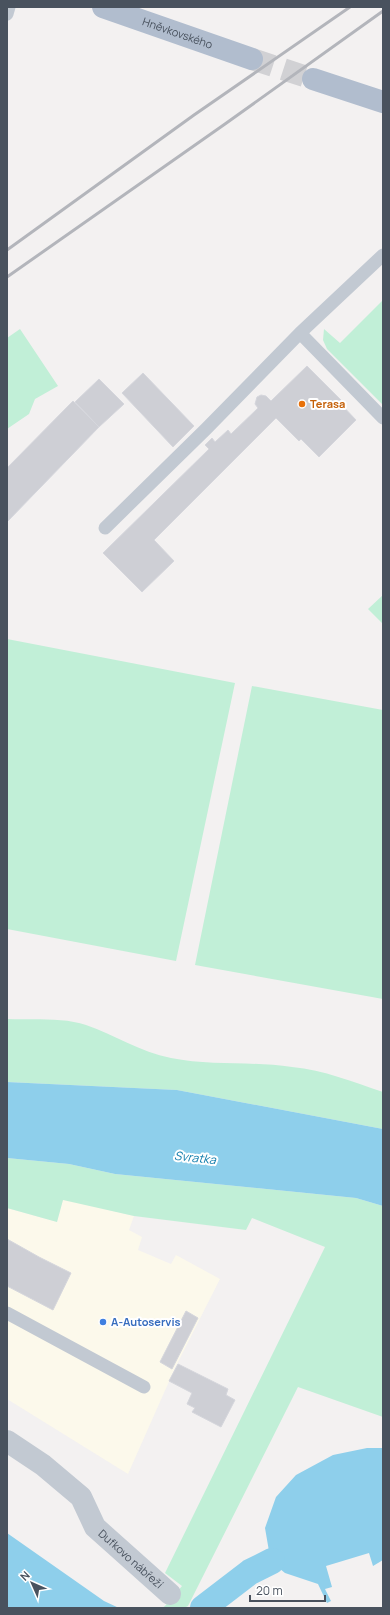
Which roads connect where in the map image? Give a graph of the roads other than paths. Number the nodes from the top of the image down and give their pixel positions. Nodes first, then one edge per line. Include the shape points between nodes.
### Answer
1 (9, 7) edge
2 (103, 7) edge
3 (7, 14) edge
4 (252, 59) tunnel mouth
5 (313, 79) tunnel mouth
6 (383, 102) edge
7 (383, 255) edge
8 (300, 333) junction
9 (383, 418) edge
10 (105, 528) dead end
11 (7, 1314) edge
12 (144, 1387) dead end
13 (7, 1441) edge
14 (170, 1594) dead end

1 - 3 lane
2 - 4 main road, Hněvkovského
5 - 6 main road
7 - 8 lane
8 - 9 lane
8 - 10 lane
11 - 12 lane
13 - 14 street, Dufkovo nábřeží via 81,1497 95,1527

